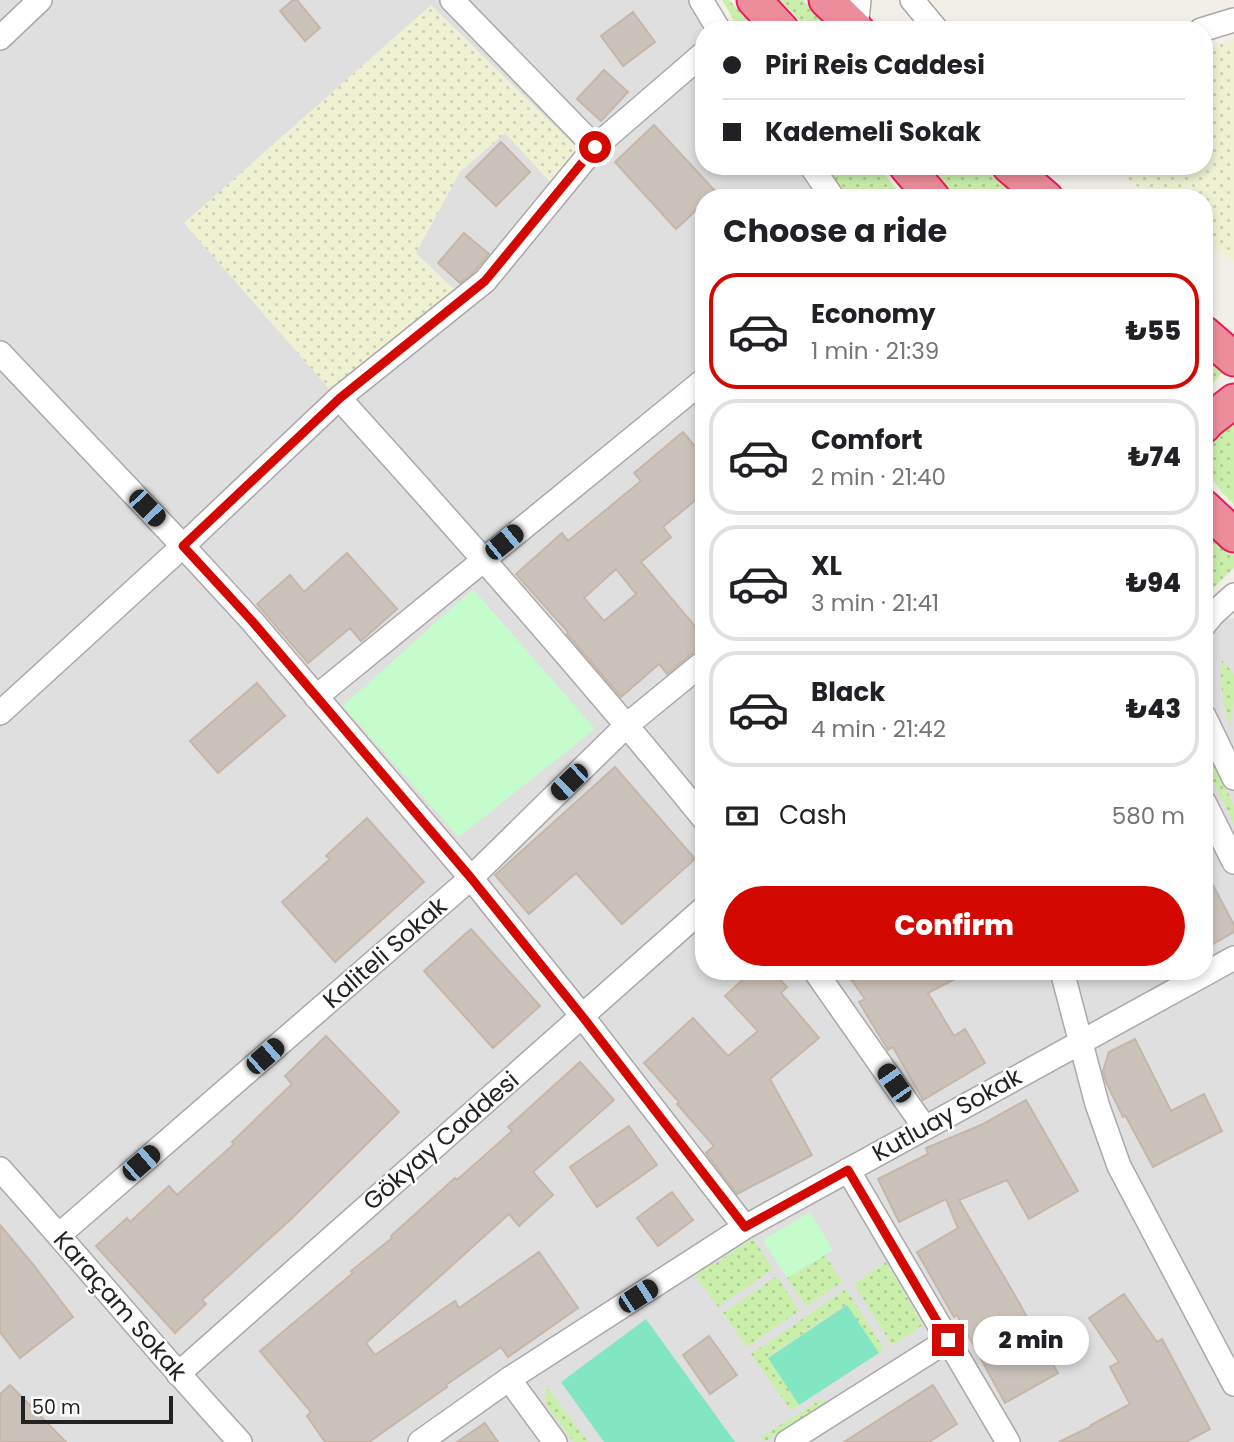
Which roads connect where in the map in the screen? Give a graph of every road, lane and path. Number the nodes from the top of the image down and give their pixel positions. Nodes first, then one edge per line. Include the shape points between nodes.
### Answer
1 (40, 0) edge
2 (452, 0) edge
3 (701, 0) edge
4 (754, 0) edge
5 (826, 0) edge
6 (912, 0) edge
7 (857, 19) edge
8 (1234, 20) edge
9 (714, 21) edge
10 (774, 21) edge
11 (930, 21) edge
12 (1213, 26) edge
13 (0, 38) edge
14 (695, 61) edge
15 (595, 147) junction
16 (914, 175) edge
17 (1019, 175) edge
18 (925, 189) edge
19 (1036, 189) edge
20 (1213, 341) edge
21 (0, 353) edge
22 (1234, 359) edge
23 (695, 387) edge
24 (340, 398) junction
25 (1234, 401) edge
26 (1213, 417) edge
27 (1213, 515) edge
28 (1234, 535) edge
29 (183, 546) junction
30 (484, 559) junction
31 (1234, 595) edge
32 (1213, 614) edge
33 (695, 669) edge
34 (316, 696) junction
35 (0, 713) edge
36 (627, 725) junction
37 (1213, 735) edge
38 (1234, 778) edge
39 (695, 808) edge
40 (1213, 820) edge
41 (1234, 862) edge
42 (471, 878) junction
43 (695, 916) edge
44 (1234, 958) edge
45 (1213, 969) edge
46 (821, 980) edge
47 (1064, 980) edge
48 (1194, 980) edge
49 (582, 1016) junction
50 (1080, 1042) junction
51 (925, 1128) junction
52 (0, 1169) edge
53 (848, 1170) junction
54 (745, 1227) junction
55 (59, 1235) junction
56 (948, 1340) junction
57 (178, 1374) junction
58 (509, 1379) junction
59 (1234, 1384) edge
60 (240, 1442) edge
61 (420, 1442) edge
62 (555, 1442) edge
63 (787, 1442) edge
64 (1008, 1442) edge

1 - 13 street
2 - 15 street
3 - 9 street
4 - 10 highway
5 - 7 highway
6 - 11 street
8 - 12 street
14 - 15 street
15 - 24 street via 485,281
16 - 18 highway
17 - 19 highway
20 - 22 highway
21 - 29 street
23 - 30 street
24 - 29 street
24 - 30 street
25 - 26 highway
27 - 28 highway
29 - 34 street
29 - 35 street
30 - 34 street
30 - 36 street
31 - 32 street
33 - 36 street, Kaliteli Sokak
34 - 42 street
36 - 39 street
36 - 42 street, Kaliteli Sokak
37 - 38 street
40 - 41 street
42 - 49 street
42 - 55 street, Kaliteli Sokak
43 - 49 street, Gökyay Caddesi
44 - 45 street, Kutluay Sokak
46 - 51 street
47 - 50 street
48 - 50 street, Kutluay Sokak
49 - 54 street
49 - 57 street, Gökyay Caddesi
50 - 51 street, Kutluay Sokak
50 - 59 street via 1119,1166
51 - 53 street, Kutluay Sokak
52 - 55 street, Karaçam Sokak
53 - 54 street, Kutluay Sokak
53 - 56 street
54 - 58 street, Kutluay Sokak
55 - 57 street, Karaçam Sokak
56 - 63 street
56 - 64 street
57 - 60 street, Karaçam Sokak
58 - 61 street, Kutluay Sokak
58 - 62 street

